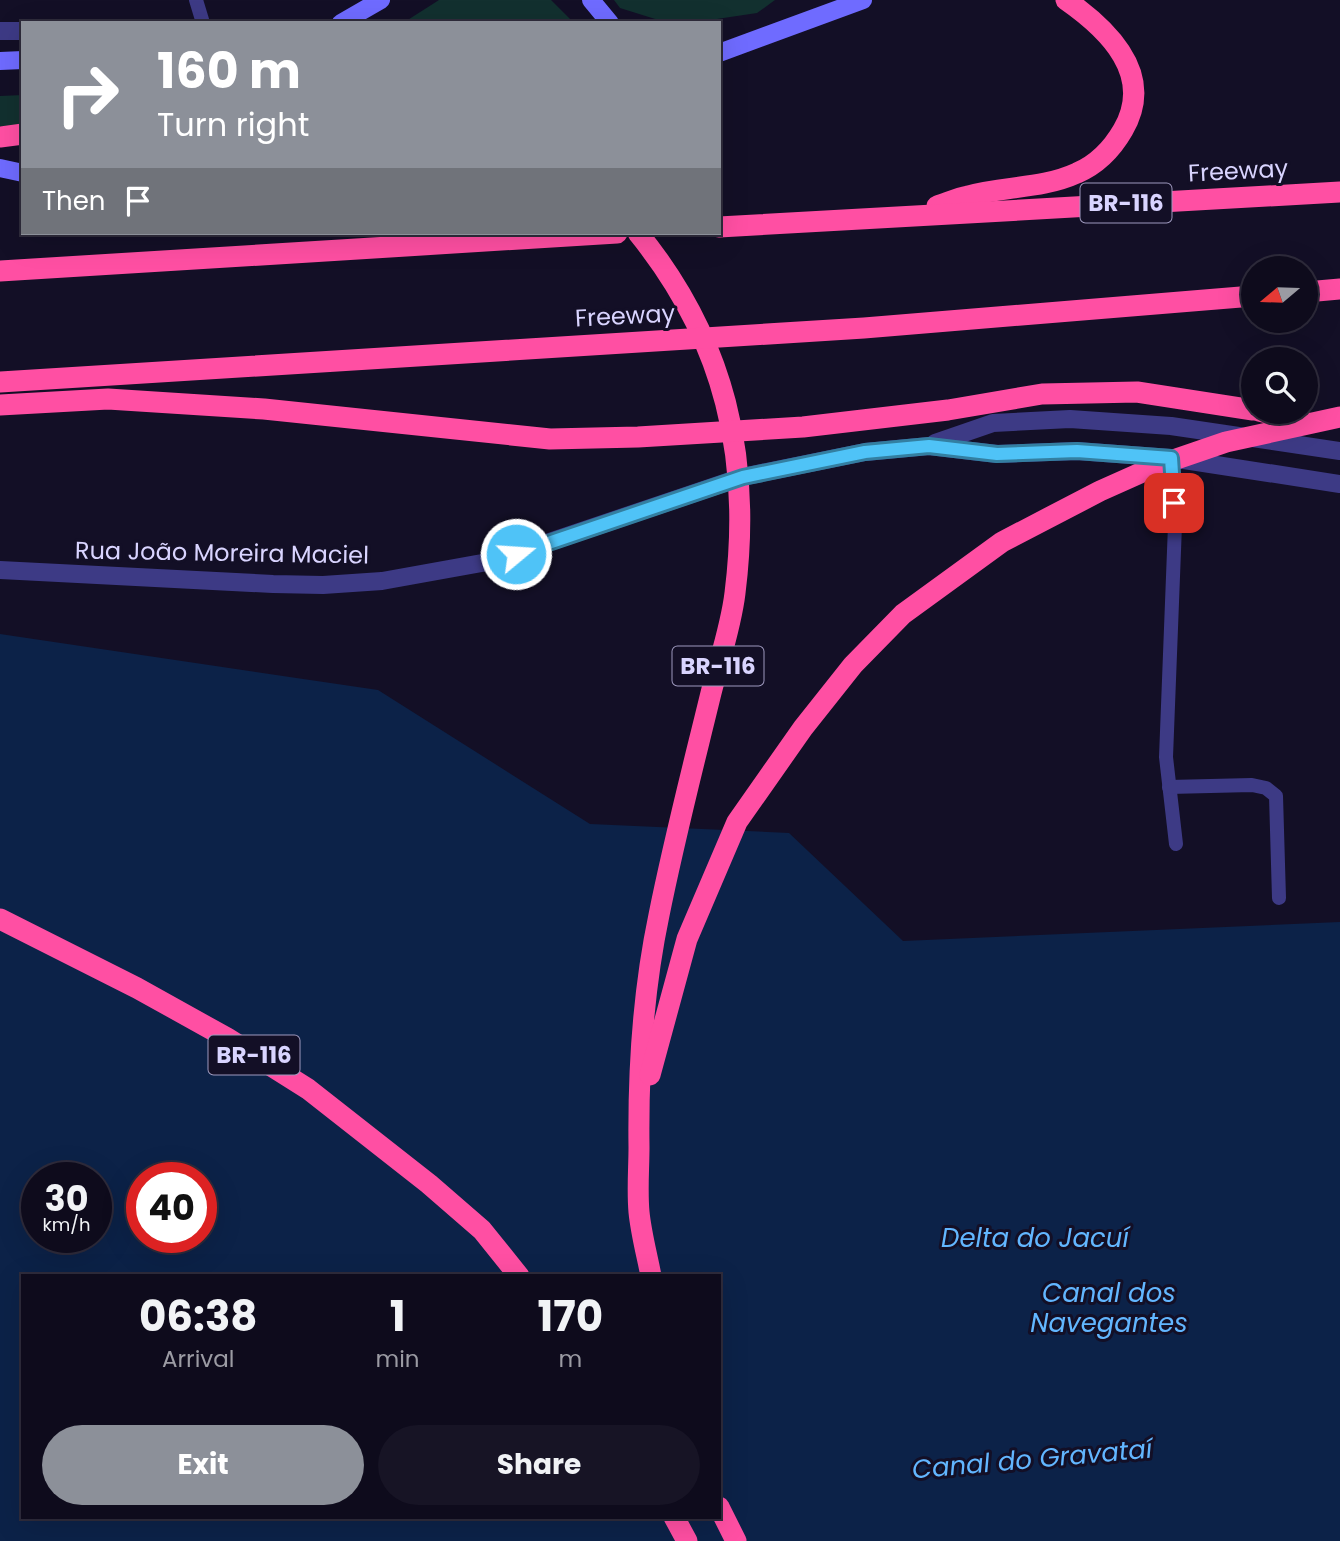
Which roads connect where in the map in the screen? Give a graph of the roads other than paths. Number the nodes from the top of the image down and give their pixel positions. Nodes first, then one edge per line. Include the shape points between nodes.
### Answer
1 (196, 0) edge
2 (381, 0) edge
3 (591, 0) edge
4 (863, 0) edge
5 (1066, 0) edge
6 (830, 7) edge
7 (202, 21) edge
8 (344, 21) edge
9 (608, 21) edge
10 (0, 31) edge
11 (21, 31) edge
12 (721, 53) edge
13 (21, 60) edge
14 (0, 61) edge
15 (21, 134) edge
16 (0, 137) edge
17 (0, 168) edge
18 (21, 173) edge
19 (1340, 192) edge
20 (912, 215) junction
21 (721, 227) edge
22 (585, 235) edge
23 (640, 235) edge
24 (0, 271) edge
25 (1340, 289) edge
26 (1318, 291) edge
27 (1241, 297) edge
28 (0, 383) edge
29 (0, 405) edge
30 (1241, 408) edge
31 (1340, 417) edge
32 (1314, 424) edge
33 (1340, 430) edge
34 (929, 446) junction
35 (1340, 452) edge
36 (1171, 458) junction
37 (1340, 474) edge
38 (1302, 478) junction
39 (1340, 484) edge
40 (0, 570) edge
41 (1169, 787) junction
42 (1176, 844) dead end
43 (1279, 898) dead end
44 (0, 919) edge
45 (639, 1118) junction
46 (517, 1274) edge
47 (651, 1274) edge
48 (721, 1511) edge
49 (675, 1519) edge
50 (687, 1541) edge
51 (736, 1541) edge

1 - 7 lane
2 - 8 main road
3 - 9 main road
4 - 6 main road
5 - 20 highway via 1095,20 1119,48 1134,81 1131,116 1111,151 1078,173 1038,186 968,195
6 - 12 main road
10 - 11 street
13 - 14 main road
15 - 16 highway
17 - 18 main road
19 - 20 highway, Freeway / BR-116
20 - 21 highway, Freeway / BR-116
22 - 24 highway
23 - 45 highway, BR-116 via 709,347 735,447 742,516 735,596 658,917 645,998
25 - 26 highway
27 - 28 highway, Freeway via 864,328
29 - 30 highway via 108,399 264,409 550,439 803,426 1042,394 1138,392
31 - 45 highway via 1226,442 1100,491 1002,542 902,614 836,686 737,822 687,939
32 - 33 highway
34 - 35 street, Rua João Moreira Maciel via 993,423 1070,419 1171,426
34 - 36 street, Rua João Moreira Maciel via 997,454 1077,451
34 - 40 street, Rua João Moreira Maciel via 865,452 743,477 493,561 382,582 273,584
36 - 38 street, Rua João Moreira Maciel
36 - 41 lane via 1175,525 1166,757
37 - 38 street
38 - 39 street, Rua João Moreira Maciel
41 - 42 lane
41 - 43 lane via 1252,785 1276,796
44 - 46 highway, BR-116 via 171,1007 308,1089 482,1230
45 - 47 highway, BR-116 via 639,1212
48 - 51 highway
49 - 50 highway

